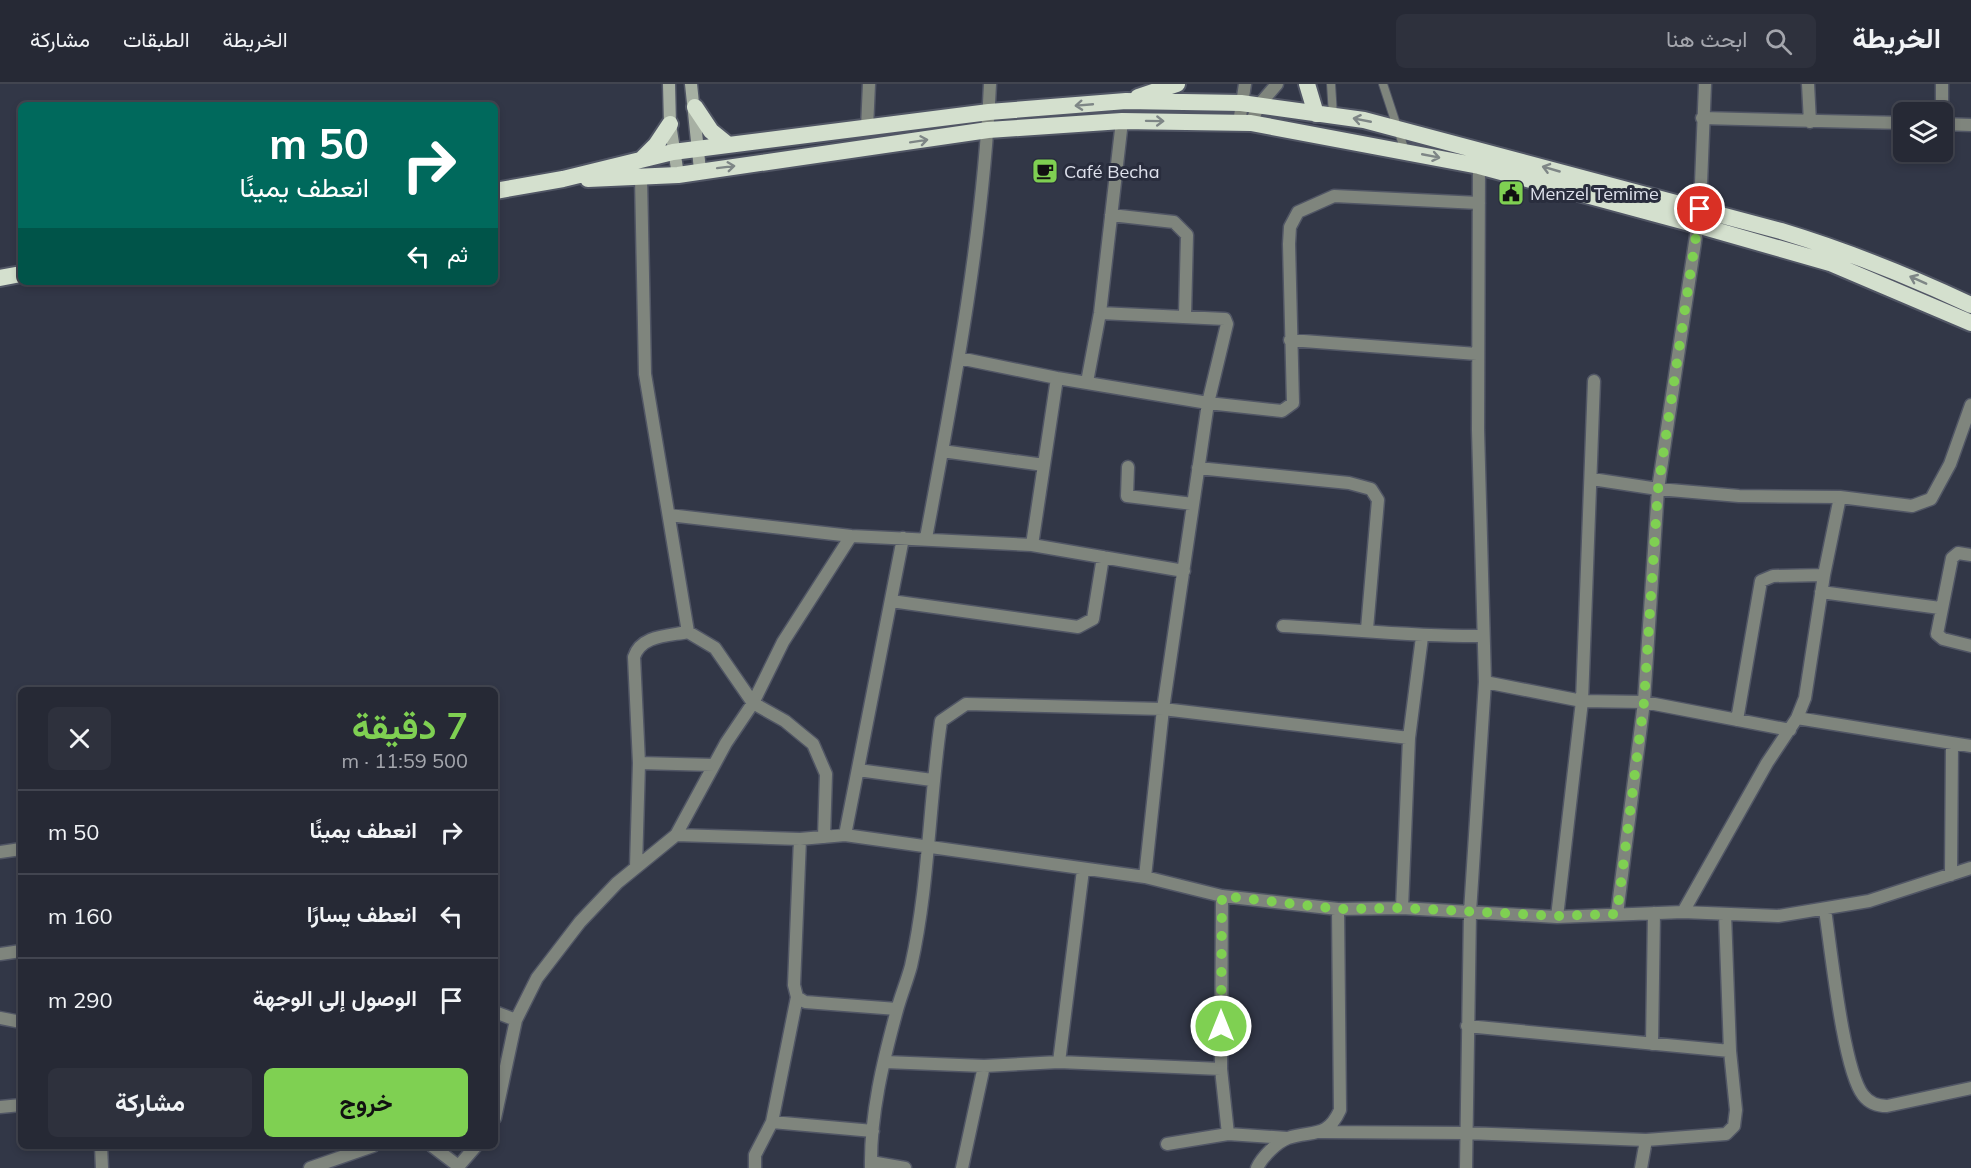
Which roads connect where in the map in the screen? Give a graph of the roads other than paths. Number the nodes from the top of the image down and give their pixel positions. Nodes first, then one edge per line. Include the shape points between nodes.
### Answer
1 (669, 84) edge
2 (691, 84) edge
3 (869, 84) edge
4 (990, 84) edge
5 (1177, 84) edge
6 (1245, 84) edge
7 (1277, 84) edge
8 (1307, 84) edge
9 (1331, 84) edge
10 (1383, 84) edge
11 (1705, 84) edge
12 (1808, 84) edge
13 (1942, 84) edge
14 (1126, 101) junction
15 (1942, 102) edge
16 (1241, 103) junction
17 (1259, 105) junction
18 (696, 107) junction
19 (989, 112) junction
20 (1316, 114) junction
21 (1334, 116) junction
22 (1702, 118) junction
23 (1122, 121) junction
24 (1810, 122) junction
25 (1245, 123) junction
26 (1893, 123) edge
27 (670, 124) junction
28 (1953, 124) edge
29 (1971, 125) edge
30 (867, 128) junction
31 (1398, 129) junction
32 (988, 130) junction
33 (727, 144) junction
34 (700, 148) junction
35 (1405, 151) junction
36 (673, 152) junction
37 (1479, 157) junction
38 (643, 158) junction
39 (700, 170) junction
40 (678, 175) junction
41 (641, 178) junction
42 (563, 179) junction
43 (498, 190) edge
44 (1479, 203) junction
45 (1111, 215) junction
46 (1699, 217) junction
47 (18, 275) edge
48 (0, 278) edge
49 (1971, 305) edge
50 (1100, 313) junction
51 (1185, 315) junction
52 (1971, 323) edge
53 (1290, 340) junction
54 (1477, 354) junction
55 (959, 358) junction
56 (1057, 378) junction
57 (1594, 381) dead end
58 (1087, 382) junction
59 (1208, 403) junction
60 (1971, 405) edge
61 (942, 451) junction
62 (1044, 465) junction
63 (1128, 467) dead end
64 (1198, 468) junction
65 (1592, 479) junction
66 (1658, 489) junction
67 (1840, 497) junction
68 (1193, 504) junction
69 (669, 515) junction
70 (851, 536) junction
71 (903, 538) junction
72 (926, 538) junction
73 (1032, 545) junction
74 (1971, 555) edge
75 (1104, 557) junction
76 (1184, 571) junction
77 (1824, 575) junction
78 (1821, 592) junction
79 (891, 601) junction
80 (1940, 608) junction
81 (1283, 626) dead end
82 (1367, 629) junction
83 (688, 632) junction
84 (1483, 636) junction
85 (1422, 637) junction
86 (1971, 645) edge
87 (1485, 682) junction
88 (1582, 701) junction
89 (1644, 702) junction
90 (753, 703) junction
91 (1163, 709) junction
92 (1797, 718) junction
93 (1737, 720) junction
94 (1790, 730) junction
95 (1408, 738) junction
96 (1952, 744) junction
97 (1971, 746) edge
98 (639, 763) junction
99 (714, 765) junction
100 (858, 770) junction
101 (932, 780) junction
102 (676, 835) junction
103 (845, 835) junction
104 (824, 837) junction
105 (800, 839) junction
106 (928, 845) junction
107 (18, 849) edge
108 (0, 852) edge
109 (636, 867) junction
110 (1971, 868) edge
111 (1083, 870) junction
112 (1951, 874) junction
113 (1144, 877) junction
114 (1222, 896) junction
115 (1402, 908) junction
116 (1338, 909) junction
117 (1825, 910) junction
118 (1470, 912) junction
119 (1683, 912) junction
120 (1654, 913) junction
121 (1617, 914) junction
122 (1725, 914) junction
123 (1557, 916) junction
124 (18, 951) edge
125 (0, 954) edge
126 (797, 997) junction
127 (897, 1009) junction
128 (498, 1013) edge
129 (0, 1018) edge
130 (516, 1020) junction
131 (18, 1021) edge
132 (1467, 1026) junction
133 (1652, 1044) junction
134 (1730, 1051) junction
135 (885, 1062) junction
136 (1059, 1062) junction
137 (984, 1066) junction
138 (1221, 1069) junction
139 (1971, 1088) edge
140 (498, 1104) edge
141 (18, 1105) edge
142 (0, 1107) edge
143 (772, 1122) junction
144 (873, 1131) junction
145 (1322, 1132) junction
146 (1465, 1133) junction
147 (1228, 1134) junction
148 (1287, 1138) junction
149 (1646, 1140) junction
150 (1167, 1144) dead end
151 (101, 1149) edge
152 (364, 1149) edge
153 (436, 1149) edge
154 (473, 1149) edge
155 (871, 1165) edge
156 (457, 1166) edge
157 (102, 1168) edge
158 (310, 1168) edge
159 (755, 1168) edge
160 (905, 1168) edge
161 (962, 1168) edge
162 (1257, 1168) edge
163 (1466, 1168) edge
164 (1641, 1168) edge

1 - 27 main road
2 - 18 main road
3 - 30 street
4 - 19 street
5 - 14 highway
6 - 16 street
7 - 17 street
8 - 20 highway
9 - 21 lane
10 - 31 lane
11 - 22 street
12 - 24 street
13 - 15 street
14 - 16 highway
14 -> 19 highway
16 - 17 highway
16 - 25 street
17 - 20 highway
17 - 25 street
18 - 33 highway via 711,131
18 - 34 main road
19 - 30 highway
19 - 32 street
20 - 21 highway
31 -> 21 highway
22 - 24 street
22 - 46 street
23 -> 25 highway
23 - 32 highway
23 - 45 street
24 - 26 street
25 - 35 highway
27 - 36 main road
27 - 38 highway
28 - 29 street
30 - 33 highway
31 - 35 lane
31 - 37 highway
39 -> 32 highway
32 - 55 street
33 - 34 highway
34 - 36 highway
34 - 39 main road
35 -> 37 highway
36 - 38 highway
36 - 40 main road
37 - 44 street
37 - 46 highway
38 - 42 highway
39 - 40 highway
40 - 41 highway
41 - 42 highway
41 - 69 street via 645,374
42 - 43 highway
44 - 53 street via 1334,196 1298,212 1290,227
44 - 54 street
45 - 50 street
45 - 51 street via 1174,222 1187,235
49 -> 46 highway via 1833,247
46 - 52 highway via 1830,263
46 - 66 street
47 - 48 highway
50 - 51 street
50 - 58 street
51 - 59 street via 1219,317 1227,324
53 - 54 street
53 - 59 street via 1293,403 1287,409
54 - 84 street
55 - 56 street
55 - 61 street
56 - 58 street
56 - 62 street
57 - 65 street
58 - 59 street
59 - 64 street
60 - 67 street via 1950,464 1931,500 1912,506
61 - 62 street
61 - 72 street
62 - 73 street
63 - 68 street via 1127,496
64 - 68 street
64 - 82 street via 1349,483 1371,489 1378,500
65 - 66 street
65 - 88 street
66 - 67 street via 1739,496
66 - 89 street
67 - 77 street
68 - 76 street
69 - 70 street
69 - 83 street
70 - 71 street
70 - 90 street via 783,642
71 - 72 street
71 - 79 street
72 - 73 street
73 - 75 street
74 - 80 street via 1958,553 1952,558
75 - 76 street
75 - 79 street via 1093,620 1078,627
76 - 91 street
77 - 78 street
77 - 93 street via 1773,576 1761,581
78 - 80 street
78 - 92 street via 1806,692
79 - 100 street
80 - 86 street via 1939,637
81 - 82 street
82 - 85 street
83 - 90 street via 715,648
83 - 98 street via 644,641 637,648 634,657
84 - 85 street
84 - 87 street
85 - 95 street
87 - 88 street
87 - 118 street
88 - 89 street
88 - 123 street
89 - 93 street
89 - 121 street
90 - 99 street
90 - 104 street via 785,721 813,744 826,774
91 - 95 street
91 - 101 street via 966,704 941,720
91 - 113 street
92 - 94 street
92 - 96 street
93 - 94 street
94 - 119 street via 1767,763
95 - 115 street
96 - 97 street
96 - 112 street
98 - 99 street
98 - 109 street
99 - 102 street
100 - 101 street
100 - 103 street
101 - 106 street
102 - 105 street
102 - 109 street
103 - 104 street
103 - 106 street
104 - 105 street
105 - 126 street via 794,985
106 - 111 street
106 - 127 street via 911,967
107 - 108 street
109 - 130 street via 580,922 537,978
110 - 112 street
111 - 113 street
111 - 136 street
112 - 117 street via 1869,901
113 - 114 street
114 - 116 street
114 - 138 street
115 - 116 street
115 - 118 street
116 - 145 street via 1340,1110
117 - 122 street via 1778,916
117 - 139 street via 1850,1066 1863,1096 1873,1104 1887,1106
118 - 123 street
118 - 132 street
119 - 120 street
119 - 122 street
120 - 121 street
120 - 133 street
121 - 123 street
122 - 134 street
124 - 125 street
126 - 127 street via 805,1002
126 - 143 street
127 - 135 street
128 - 130 street
129 - 131 street
130 - 140 street
132 - 133 street
132 - 146 street
133 - 134 street
134 - 149 street via 1736,1110 1732,1130 1726,1134
135 - 137 street
135 - 144 street
136 - 137 street
136 - 138 street
137 - 161 street
138 - 147 street
141 - 142 street
143 - 144 street
143 - 159 street via 755,1155
144 - 155 street
145 - 146 street
145 - 148 street
146 - 149 street
146 - 163 street
147 - 148 street
147 - 150 street
148 - 162 street
149 - 164 street
151 - 157 street
152 - 158 street
153 - 156 street
154 - 156 street
155 - 160 street

